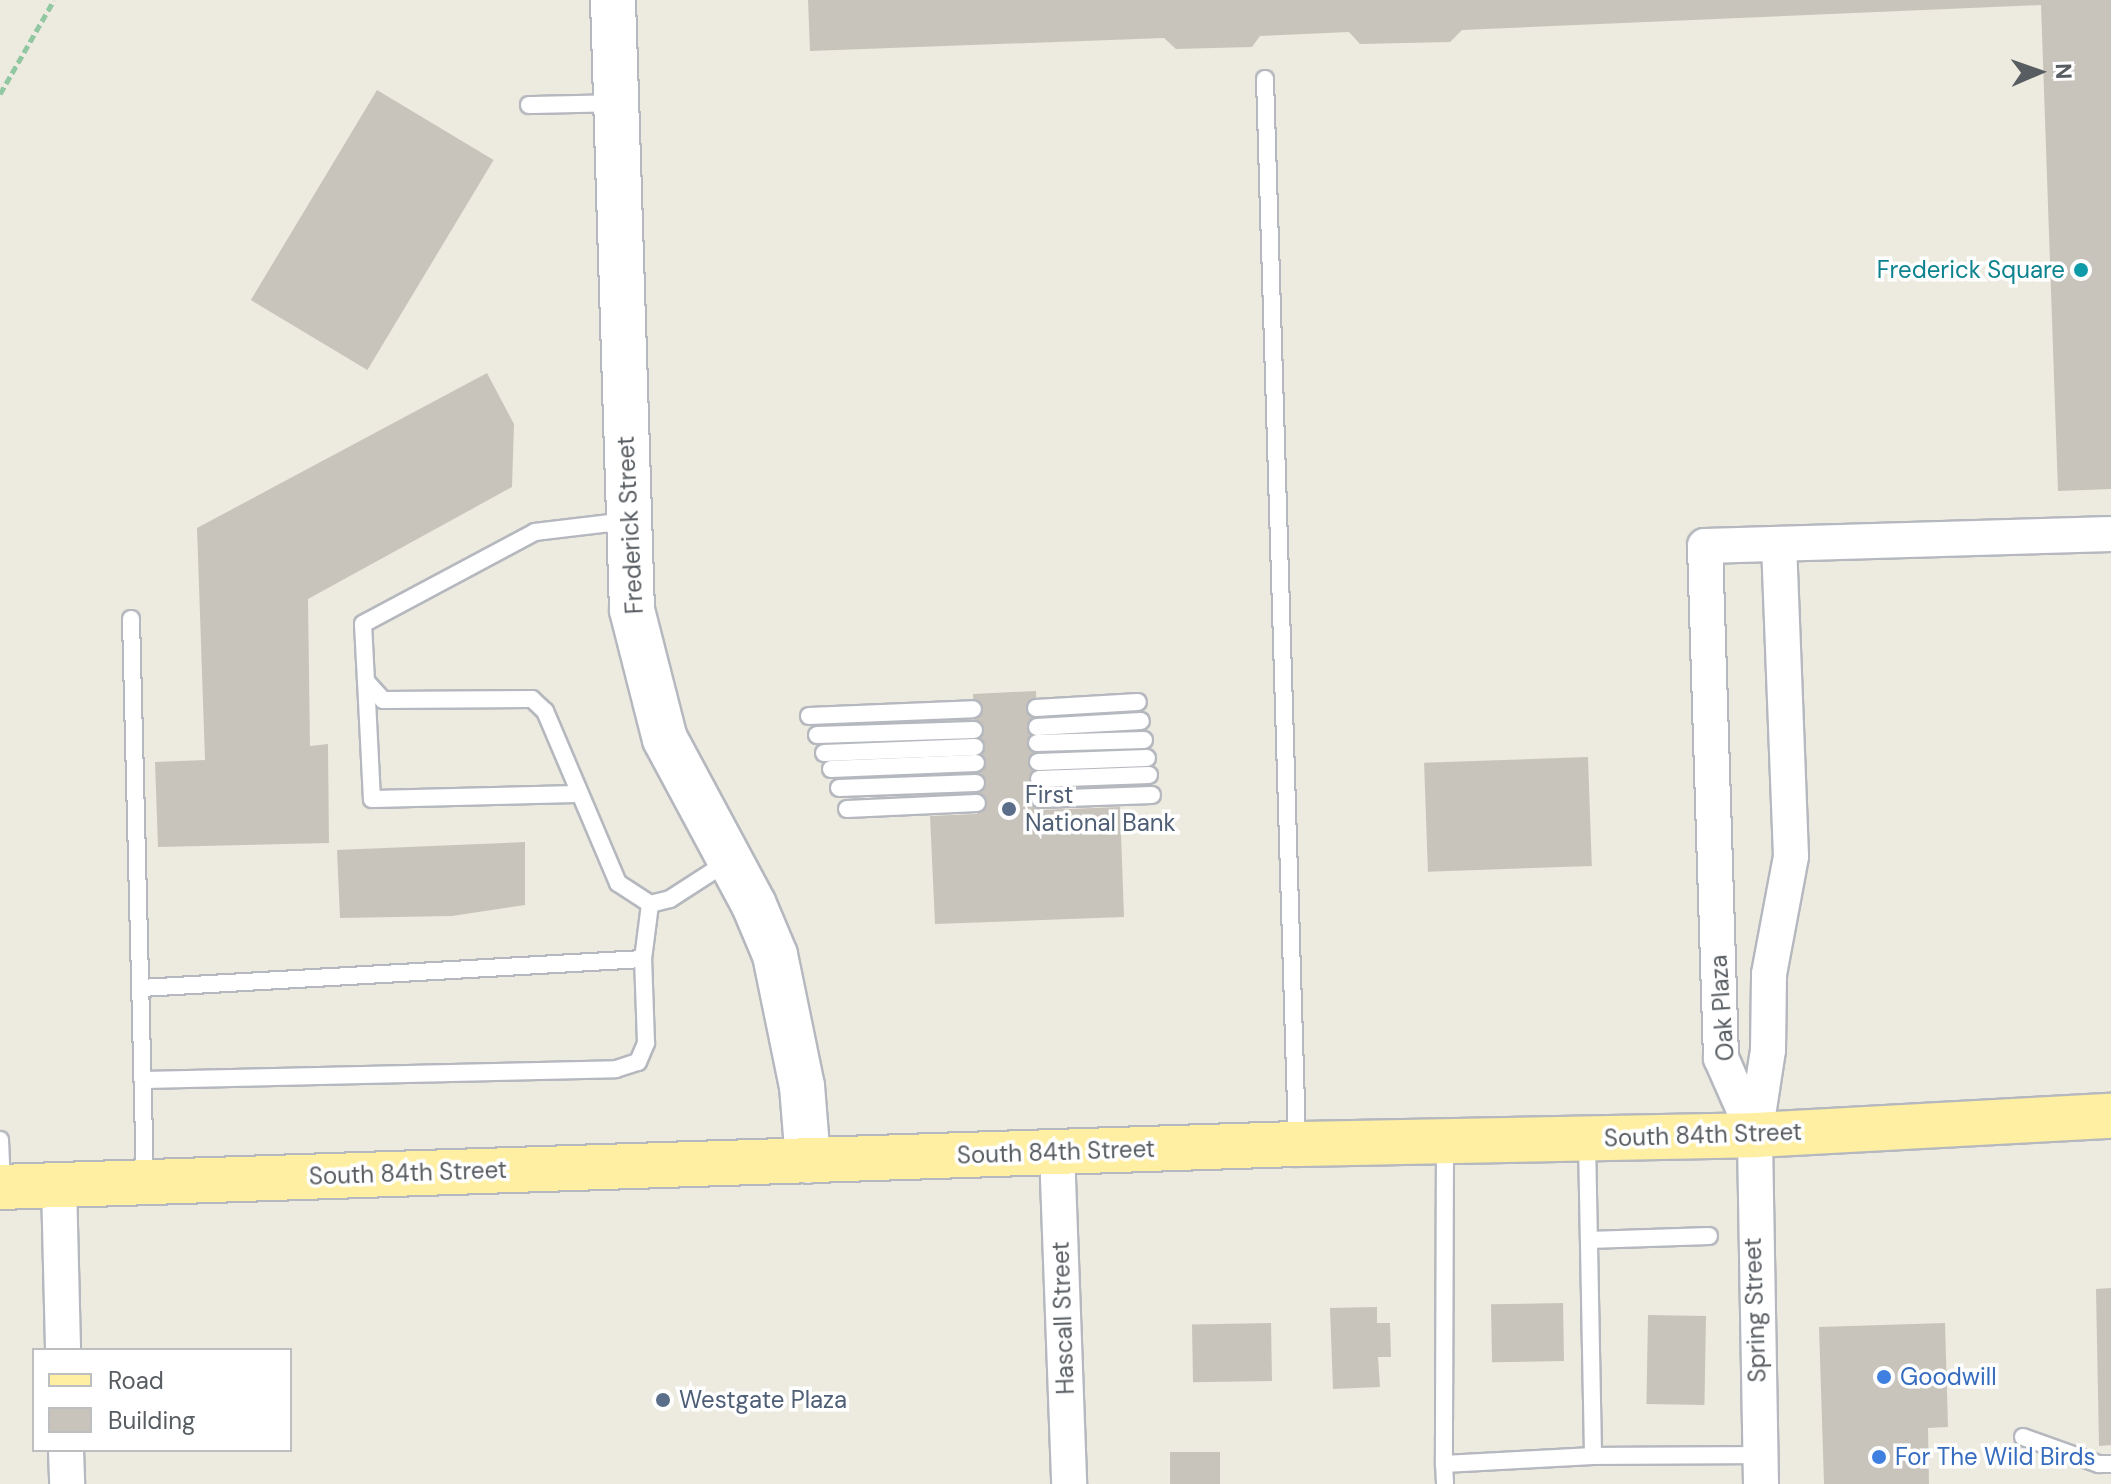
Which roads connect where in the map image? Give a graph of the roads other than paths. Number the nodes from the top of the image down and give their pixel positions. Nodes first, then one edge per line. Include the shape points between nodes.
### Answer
1 (613, 0) edge
2 (1265, 79) dead end
3 (616, 103) junction
4 (529, 105) dead end
5 (627, 521) junction
6 (2111, 534) edge
7 (1779, 544) junction
8 (131, 619) dead end
9 (366, 681) junction
10 (1138, 702) dead end
11 (1036, 708) dead end
12 (973, 709) dead end
13 (809, 716) dead end
14 (1141, 721) dead end
15 (817, 735) dead end
16 (1144, 740) dead end
17 (828, 761) dead end
18 (1038, 762) dead end
19 (1039, 779) dead end
20 (976, 783) dead end
21 (839, 788) dead end
22 (578, 794) junction
23 (1152, 795) dead end
24 (1040, 799) dead end
25 (977, 803) dead end
26 (847, 809) dead end
27 (729, 861) junction
28 (650, 904) junction
29 (643, 959) junction
30 (141, 988) junction
31 (144, 1080) junction
32 (2111, 1116) edge
33 (1755, 1135) junction
34 (1587, 1138) junction
35 (0, 1140) edge
36 (1445, 1141) junction
37 (1297, 1144) junction
38 (1057, 1151) junction
39 (808, 1161) junction
40 (145, 1181) junction
41 (59, 1184) junction
42 (1, 1187) edge
43 (1709, 1236) dead end
44 (1589, 1240) junction
45 (63, 1348) edge
46 (2023, 1437) dead end
47 (66, 1452) edge
48 (1593, 1456) junction
49 (1444, 1464) junction
50 (2111, 1464) edge
51 (1760, 1470) edge
52 (67, 1484) edge
53 (1069, 1484) edge
54 (1445, 1484) edge

1 - 3 main road, Frederick Street
2 - 37 lane
3 - 4 lane
3 - 5 main road, Frederick Street
5 - 9 lane via 535,532 363,624
5 - 27 main road, Frederick Street via 632,610 645,675 665,739
6 - 7 street, Oak Plaza
7 - 33 street, Oak Plaza via 1791,856 1769,974 1768,1050
7 - 33 street, Oak Plaza via 1705,546 1721,1058
8 - 30 lane
9 - 22 lane via 383,700 532,699 545,711
9 - 22 lane via 372,799
10 - 11 lane
12 - 13 lane
14 - 16 lane via 1037,735
15 - 17 lane via 975,747
18 - 19 lane via 1148,766
20 - 21 lane
22 - 28 lane via 618,883
23 - 24 lane
25 - 26 lane
27 - 28 lane via 670,899
27 - 39 main road, Frederick Street via 775,955 789,1007
28 - 29 lane
29 - 30 lane
29 - 31 lane via 646,1043 638,1062 616,1069
30 - 31 lane
31 - 40 lane
32 - 33 main road, South 84th Street
33 - 34 main road, South 84th Street
33 - 51 street, Spring Street
34 - 36 main road, South 84th Street
34 - 44 lane
35 - 42 lane
36 - 37 main road, South 84th Street
36 - 49 lane
37 - 38 main road, South 84th Street
38 - 39 main road, South 84th Street
38 - 53 street, Hascall Street
39 - 40 main road, South 84th Street
40 - 41 main road, South 84th Street
41 - 42 main road, South 84th Street
41 - 45 street
43 - 44 lane
44 - 48 lane
46 - 50 lane
47 - 52 street
48 - 49 lane
48 - 51 lane
49 - 54 lane

